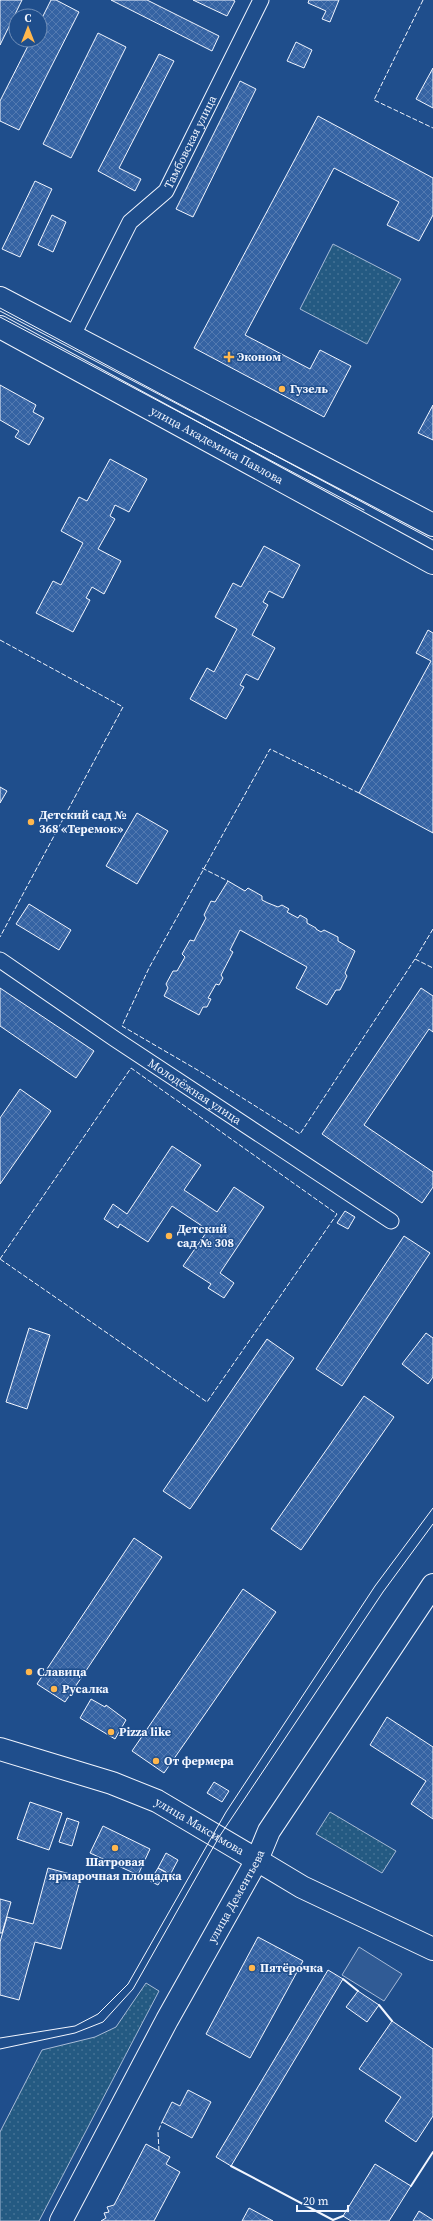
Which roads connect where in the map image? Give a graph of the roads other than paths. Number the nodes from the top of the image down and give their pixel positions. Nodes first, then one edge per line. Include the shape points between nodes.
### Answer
1 (262, 0) edge
2 (0, 298) edge
3 (0, 327) edge
4 (72, 337) junction
5 (433, 525) edge
6 (433, 563) edge
7 (0, 960) edge
8 (391, 1221) dead end
9 (433, 1585) edge
10 (0, 1748) edge
11 (257, 1860) junction
12 (433, 1949) edge
13 (61, 2221) edge

1 - 4 street, Тамбовская улица via 166,191 130,222
2 - 4 main road
3 - 6 main road, улица Академика Павлова
4 - 5 main road
7 - 8 street, Молодёжная улица via 121,1044
9 - 11 main road, улица Дементьева via 282,1810
10 - 11 main road, улица Максимова via 112,1783 157,1801
11 - 12 main road, улица Максимова via 302,1887
11 - 13 main road, улица Дементьева via 167,2020

